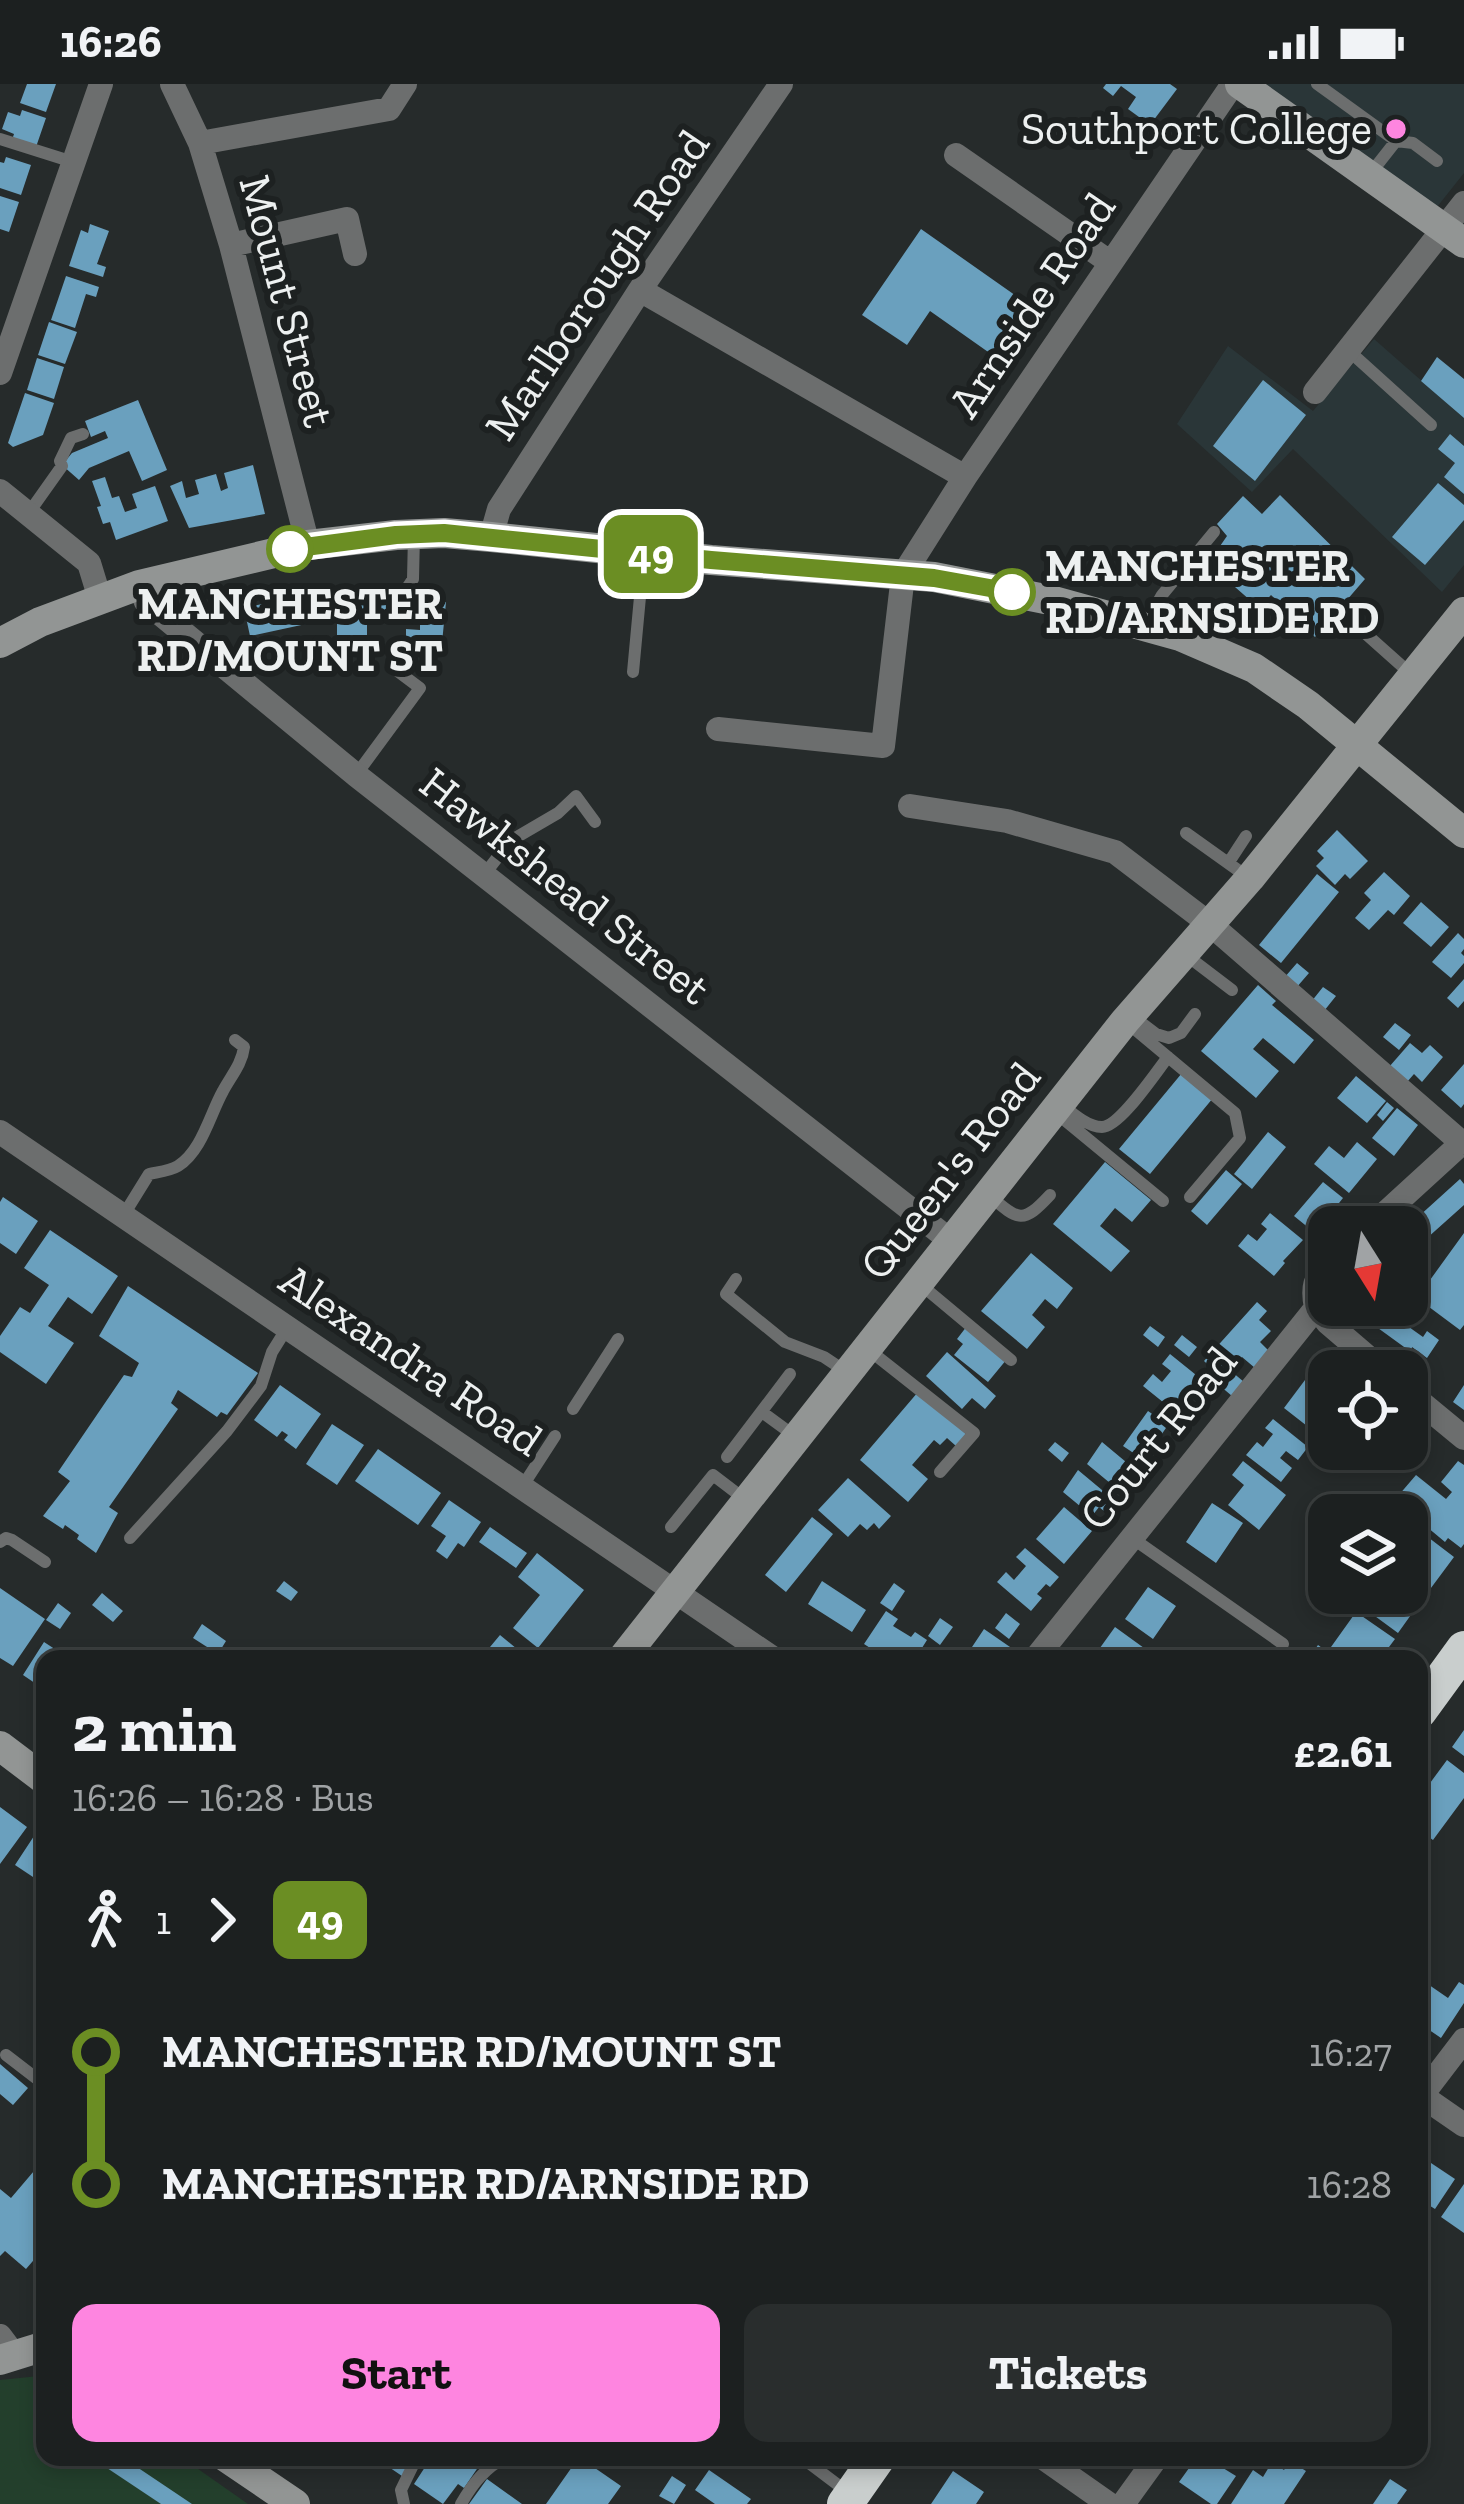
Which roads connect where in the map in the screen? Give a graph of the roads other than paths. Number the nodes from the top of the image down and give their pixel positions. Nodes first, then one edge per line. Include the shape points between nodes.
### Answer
1 (101, 84) edge
2 (172, 84) edge
3 (405, 84) edge
4 (782, 84) edge
5 (1236, 84) edge
6 (1316, 84) edge
7 (0, 139) edge
8 (1396, 141) junction
9 (200, 143) junction
10 (956, 155) dead end
11 (1437, 161) dead end
12 (74, 163) junction
13 (1369, 176) junction
14 (1464, 203) edge
15 (1454, 236) edge
16 (231, 244) junction
17 (356, 254) dead end
18 (1111, 263) junction
19 (640, 290) junction
20 (1348, 350) junction
21 (0, 373) edge
22 (1315, 392) dead end
23 (1432, 424) dead end
24 (83, 434) dead end
25 (965, 477) junction
26 (0, 491) edge
27 (28, 514) junction
28 (1214, 532) dead end
29 (414, 534) junction
30 (491, 537) junction
31 (308, 545) junction
32 (644, 553) junction
33 (903, 575) junction
34 (140, 585) junction
35 (406, 592) dead end
36 (100, 598) junction
37 (1464, 611) edge
38 (1145, 626) junction
39 (1357, 626) dead end
40 (0, 644) edge
41 (397, 670) dead end
42 (633, 672) dead end
43 (1413, 675) junction
44 (718, 729) dead end
45 (1357, 745) junction
46 (356, 776) junction
47 (910, 806) dead end
48 (595, 822) dead end
49 (1186, 833) dead end
50 (1464, 833) edge
51 (1246, 836) dead end
52 (1240, 870) junction
53 (483, 875) junction
54 (1210, 925) junction
55 (1184, 955) junction
56 (1232, 990) dead end
57 (1195, 1015) dead end
58 (1127, 1018) junction
59 (235, 1040) dead end
60 (1168, 1057) junction
61 (1057, 1107) junction
62 (0, 1132) edge
63 (1463, 1142) edge
64 (988, 1195) junction
65 (1050, 1195) dead end
66 (1190, 1197) dead end
67 (1163, 1201) dead end
68 (1393, 1206) edge
69 (124, 1216) junction
70 (951, 1241) junction
71 (736, 1279) dead end
72 (919, 1283) junction
73 (1308, 1318) edge
74 (1332, 1326) edge
75 (288, 1327) junction
76 (618, 1339) dead end
77 (1360, 1350) edge
78 (1011, 1360) dead end
79 (858, 1362) junction
80 (790, 1374) dead end
81 (1428, 1408) edge
82 (573, 1409) dead end
83 (762, 1412) junction
84 (555, 1436) dead end
85 (797, 1438) junction
86 (1464, 1438) edge
87 (727, 1457) dead end
88 (940, 1472) dead end
89 (522, 1487) junction
90 (748, 1502) junction
91 (671, 1527) dead end
92 (130, 1538) dead end
93 (1132, 1538) junction
94 (0, 1542) edge
95 (45, 1562) dead end
96 (677, 1592) junction
97 (1283, 1644) dead end
98 (1464, 1649) edge
99 (629, 1650) edge
100 (761, 1650) edge
101 (1042, 1650) edge
102 (1428, 1699) edge
103 (0, 1746) edge
104 (36, 1773) edge
105 (1464, 2040) edge
106 (7, 2055) dead end
107 (36, 2078) edge
108 (1428, 2086) edge
109 (1428, 2101) edge
110 (1464, 2125) edge
111 (239, 2466) edge
112 (413, 2466) edge
113 (489, 2466) edge
114 (811, 2466) edge
115 (872, 2466) edge
116 (1055, 2466) edge
117 (1150, 2466) edge
118 (848, 2500) edge
119 (295, 2504) edge
120 (404, 2504) edge
121 (461, 2504) edge
122 (1109, 2504) edge
123 (1123, 2504) edge

1 - 12 street
2 - 9 street, Mount Street
3 - 9 street via 388,109
4 - 19 street, Marlborough Road
5 - 13 main road
5 - 18 street, Arnside Road
6 - 8 lane
7 - 12 lane
8 - 11 lane
8 - 13 lane
9 - 16 street, Mount Street
10 - 18 street
12 - 21 street
13 - 15 main road
14 - 15 street
15 - 20 street
16 - 17 street via 347,219
16 - 31 street, Mount Street
18 - 25 street, Arnside Road
19 - 25 street
19 - 30 street, Marlborough Road via 499,509
20 - 22 street
20 - 23 lane
24 - 27 lane via 71,438
25 - 33 street, Arnside Road
26 - 27 street
27 - 36 street via 89,563
28 - 38 lane
29 - 30 main road
29 - 31 main road
29 - 35 lane
30 - 32 main road
31 - 34 main road
32 - 33 main road
32 - 42 lane
33 - 38 main road
33 - 44 street via 884,746
34 - 36 main road
34 - 46 street, Hawkshead Street via 146,602
36 - 40 main road
37 - 43 main road, Queen's Road
38 - 45 main road via 1255,668
39 - 43 lane
41 - 46 lane via 420,688
43 - 45 main road, Queen's Road
45 - 50 main road
45 - 52 main road, Queen's Road
46 - 53 street, Hawkshead Street
47 - 54 street via 1007,821 1115,852
48 - 53 lane via 576,796 510,841
49 - 52 lane
51 - 52 lane
52 - 54 main road, Queen's Road
53 - 70 street, Hawkshead Street
54 - 55 main road, Queen's Road
54 - 63 street
55 - 56 lane
55 - 58 main road, Queen's Road
57 - 58 lane via 1169,1038
58 - 60 lane
58 - 61 main road, Queen's Road
59 - 69 lane via 244,1056 195,1145 181,1165 149,1174
60 - 61 lane via 1113,1124 1097,1127
60 - 66 lane via 1239,1124 1240,1138
61 - 64 main road, Queen's Road
61 - 67 lane
62 - 69 street, Alexandra Road
63 - 68 street
64 - 65 lane via 1022,1218
64 - 70 main road, Queen's Road
69 - 75 street, Alexandra Road
70 - 72 main road, Queen's Road
71 - 79 lane via 726,1294 784,1342
72 - 78 lane
72 - 79 main road, Queen's Road
73 - 93 street, Court Road
74 - 77 street
75 - 89 street, Alexandra Road
75 - 92 lane via 261,1386
76 - 82 lane
79 - 85 main road, Queen's Road
79 - 88 lane via 974,1433
80 - 83 lane
81 - 86 street
83 - 85 lane
83 - 87 lane
84 - 89 lane
85 - 90 main road, Queen's Road
89 - 96 street, Alexandra Road
90 - 91 lane via 713,1475
90 - 96 main road, Queen's Road
93 - 97 lane
93 - 101 street, Court Road
94 - 95 lane via 12,1540
96 - 99 main road, Queen's Road
96 - 100 street, Alexandra Road
98 - 102 highway
103 - 104 main road
105 - 108 street
106 - 107 lane
109 - 110 street
111 - 119 main road
112 - 120 lane via 401,2490
113 - 121 lane
114 - 118 lane
115 - 118 highway
116 - 122 street
117 - 123 street

